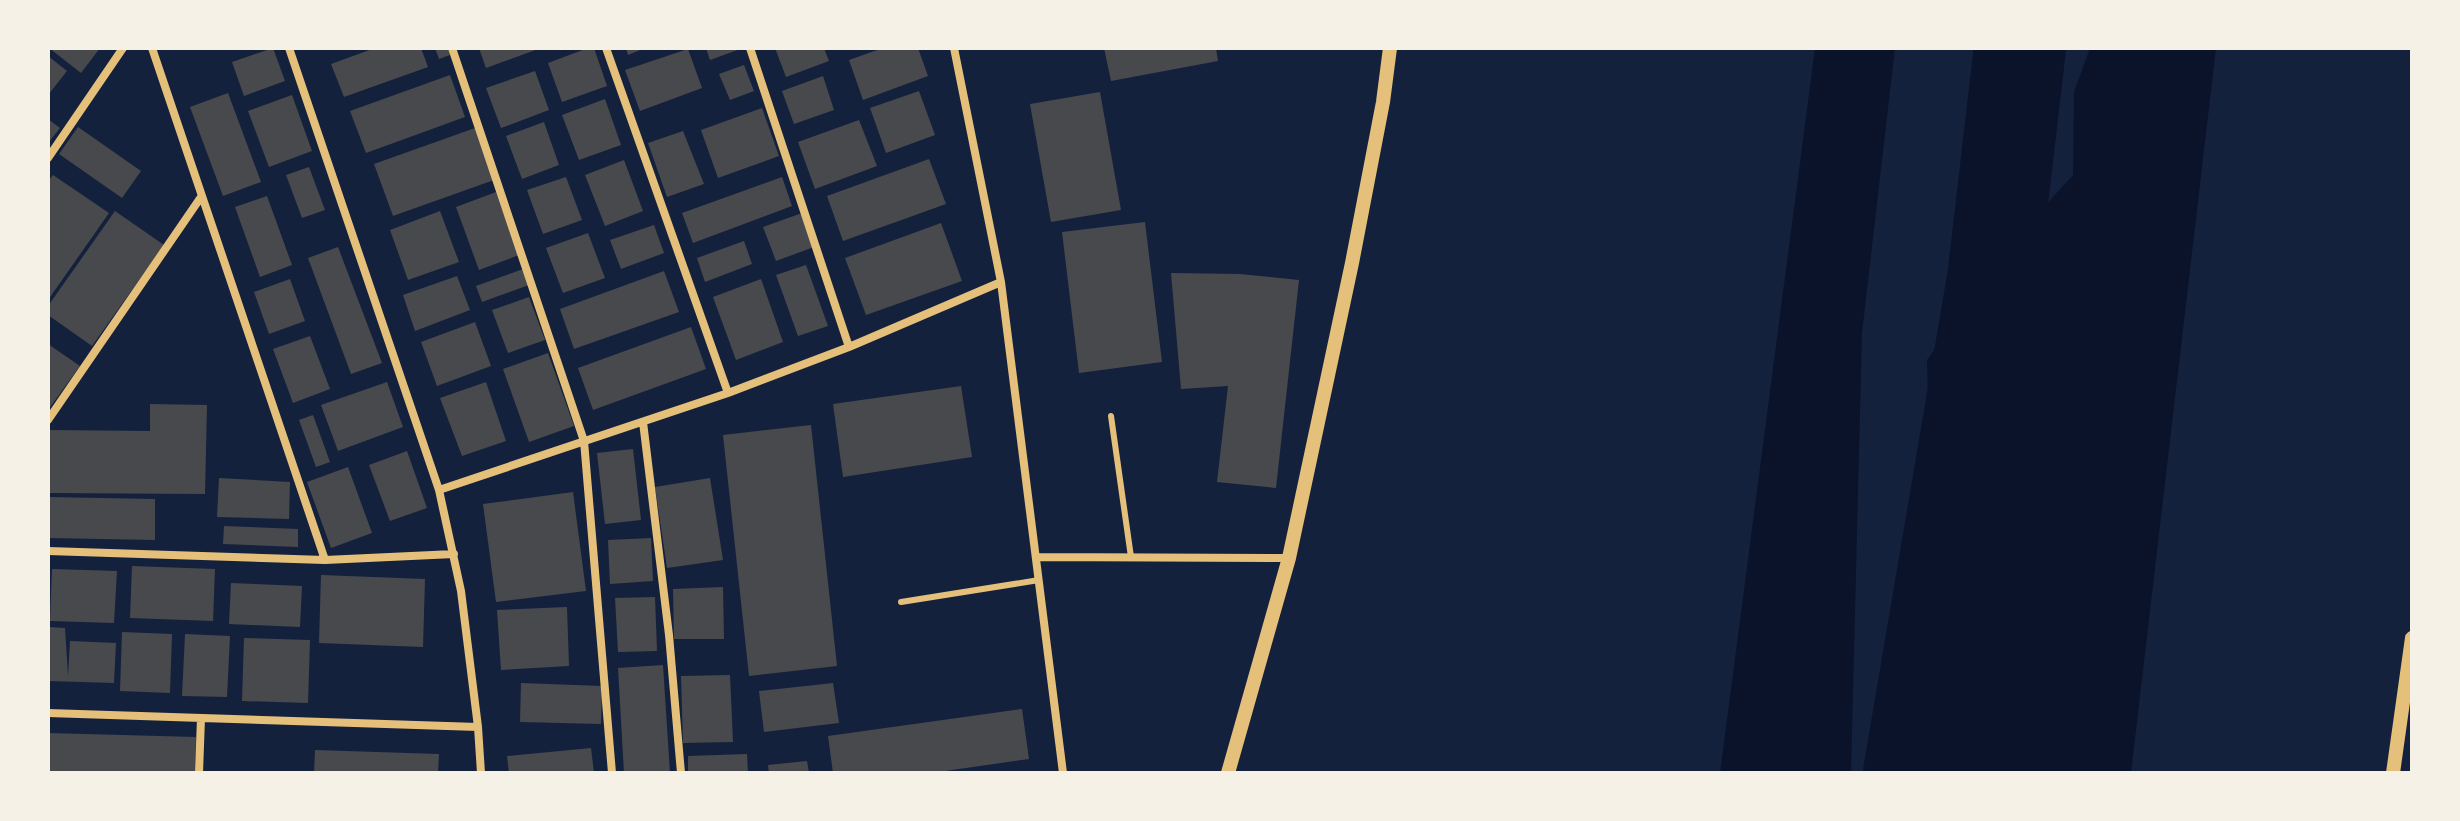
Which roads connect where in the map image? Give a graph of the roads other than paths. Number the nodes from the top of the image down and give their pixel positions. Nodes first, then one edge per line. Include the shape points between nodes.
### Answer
1 (123, 48) edge
2 (152, 48) edge
3 (289, 48) edge
4 (452, 48) edge
5 (606, 48) edge
6 (750, 48) edge
7 (954, 48) edge
8 (1390, 48) edge
9 (48, 158) edge
10 (201, 197) junction
11 (1001, 282) junction
12 (849, 347) junction
13 (728, 393) junction
14 (1111, 416) dead end
15 (48, 420) edge
16 (643, 422) junction
17 (584, 441) junction
18 (439, 490) junction
19 (48, 551) edge
20 (454, 554) junction
21 (1036, 557) junction
22 (1131, 557) junction
23 (1289, 558) junction
24 (325, 560) junction
25 (1039, 580) junction
26 (901, 602) dead end
27 (2412, 638) edge
28 (48, 713) edge
29 (201, 718) junction
30 (478, 727) junction
31 (199, 773) edge
32 (481, 773) edge
33 (612, 773) edge
34 (681, 773) edge
35 (1063, 773) edge
36 (1228, 773) edge
37 (2393, 773) edge

1 - 9 street
2 - 10 street
3 - 18 street
4 - 17 street
5 - 13 street
6 - 12 street
7 - 11 street
8 - 23 street via 1352,263
10 - 15 street
10 - 24 street
11 - 12 street
11 - 21 street
12 - 13 street
13 - 16 street
14 - 22 lane
16 - 17 street
16 - 34 street
17 - 18 street
17 - 33 street
18 - 20 street
19 - 24 street
20 - 24 street
20 - 30 street
21 - 22 street
21 - 25 street
22 - 23 street
23 - 36 street
25 - 26 lane
25 - 35 street
27 - 37 street
28 - 29 street
29 - 30 street
29 - 31 street
30 - 32 street

